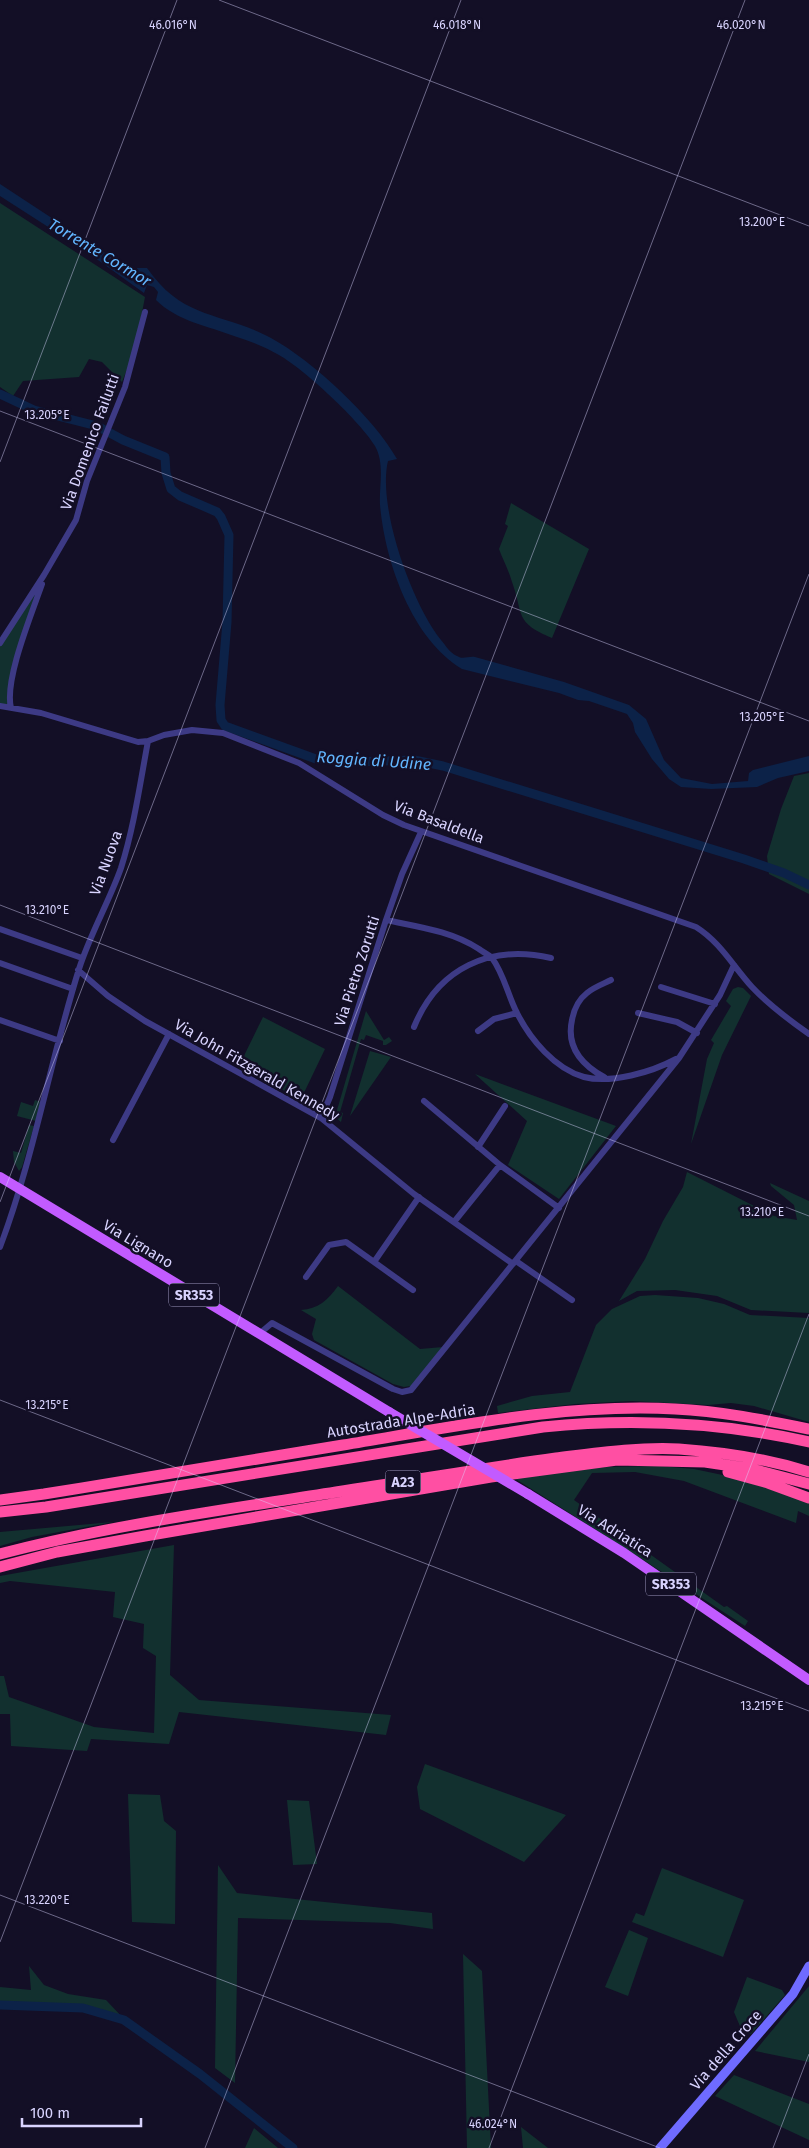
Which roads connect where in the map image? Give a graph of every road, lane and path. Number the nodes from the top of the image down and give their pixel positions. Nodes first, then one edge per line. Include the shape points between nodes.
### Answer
1 (145, 312) dead end
2 (44, 576) junction
3 (0, 643) edge
4 (0, 706) edge
5 (11, 708) junction
6 (148, 741) junction
7 (421, 832) junction
8 (386, 920) junction
9 (0, 929) edge
10 (82, 958) junction
11 (491, 958) junction
12 (551, 958) dead end
13 (0, 963) edge
14 (734, 966) junction
15 (78, 970) junction
16 (611, 980) dead end
17 (661, 987) dead end
18 (73, 989) junction
19 (714, 1004) junction
20 (517, 1013) junction
21 (638, 1013) dead end
22 (0, 1020) edge
23 (414, 1027) dead end
24 (478, 1030) dead end
25 (697, 1033) junction
26 (168, 1034) junction
27 (809, 1034) edge
28 (60, 1041) junction
29 (679, 1058) junction
30 (605, 1077) junction
31 (424, 1101) dead end
32 (505, 1106) dead end
33 (320, 1118) junction
34 (113, 1140) dead end
35 (478, 1146) junction
36 (500, 1166) junction
37 (0, 1177) edge
38 (19, 1189) junction
39 (419, 1197) junction
40 (559, 1208) junction
41 (454, 1222) junction
42 (0, 1247) edge
43 (374, 1262) junction
44 (515, 1262) junction
45 (306, 1277) dead end
46 (413, 1290) dead end
47 (572, 1300) dead end
48 (259, 1334) junction
49 (809, 1429) edge
50 (809, 1442) edge
51 (673, 1460) junction
52 (809, 1472) edge
53 (809, 1484) edge
54 (528, 1494) joint
55 (809, 1498) edge
56 (0, 1500) edge
57 (0, 1512) edge
58 (0, 1554) edge
59 (0, 1567) edge
60 (809, 1680) edge
61 (809, 1966) edge
62 (660, 2148) edge

1 - 2 street, Via Domenico Failutti via 125,387 76,520
2 - 3 street
2 - 5 street via 14,670 9,699
4 - 5 street, Via Basaldella
5 - 6 street, Via Basaldella via 127,739
6 - 7 street, Via Basaldella via 192,730 223,733 299,763 383,815
6 - 10 street, Via Nuova via 133,822 120,869
7 - 8 street, Via Pietro Zorutti
7 - 14 street, Via Basaldella via 696,927 715,941
8 - 11 street via 447,932
8 - 33 street, Via Pietro Zorutti via 333,1088
9 - 10 street
10 - 15 street, Via Nuova
11 - 12 street via 511,952
11 - 20 street
11 - 23 street via 460,969 448,979 426,1003
13 - 18 street
14 - 19 street
14 - 27 street, Via Basaldella via 768,1003
15 - 18 street, Via Nuova
15 - 26 street, Via John Fitzgerald Kennedy via 108,996
16 - 30 street via 579,1000 570,1037 580,1058 590,1069
17 - 19 street
18 - 28 street, Via Nuova
19 - 25 street
20 - 24 street via 494,1019
20 - 30 street via 535,1041 557,1063 584,1077
21 - 25 street via 677,1022
22 - 28 street
25 - 29 street
26 - 33 street, Via John Fitzgerald Kennedy
26 - 34 street
28 - 38 street, Via Nuova
29 - 30 street via 646,1073
29 - 40 street
31 - 35 street
32 - 35 street
33 - 39 street, Via John Fitzgerald Kennedy
35 - 36 street
36 - 40 street
36 - 41 street
37 - 38 main road, Via Lignano / SR353
38 - 42 street, Via Nuova
38 - 48 main road, Via Lignano / SR353
39 - 41 street, Via John Fitzgerald Kennedy
39 - 43 street
40 - 44 street
41 - 44 street, Via John Fitzgerald Kennedy
43 - 45 street via 346,1242 329,1245
43 - 46 street
44 - 47 street, Via John Fitzgerald Kennedy
44 - 48 street via 415,1387 407,1392 393,1389 272,1323
48 - 54 main road, Via Lignano / SR353, bridge
49 - 56 highway, Autostrada Alpe-Adria via 734,1415 674,1409 566,1412 394,1436
50 - 57 highway, Autostrada Alpe-Adria / A23 via 704,1424 644,1421 569,1424
51 - 53 highway, A23 via 743,1468
51 - 55 highway, A23 via 768,1482
51 - 59 highway, A23 via 617,1460 491,1478 145,1536 57,1552
52 - 58 highway, A23 via 714,1453 678,1449 620,1450 247,1507 100,1532
54 - 60 main road, Via Adriatica / SR353 via 624,1553
61 - 62 main road, Via della Croce via 793,1994

